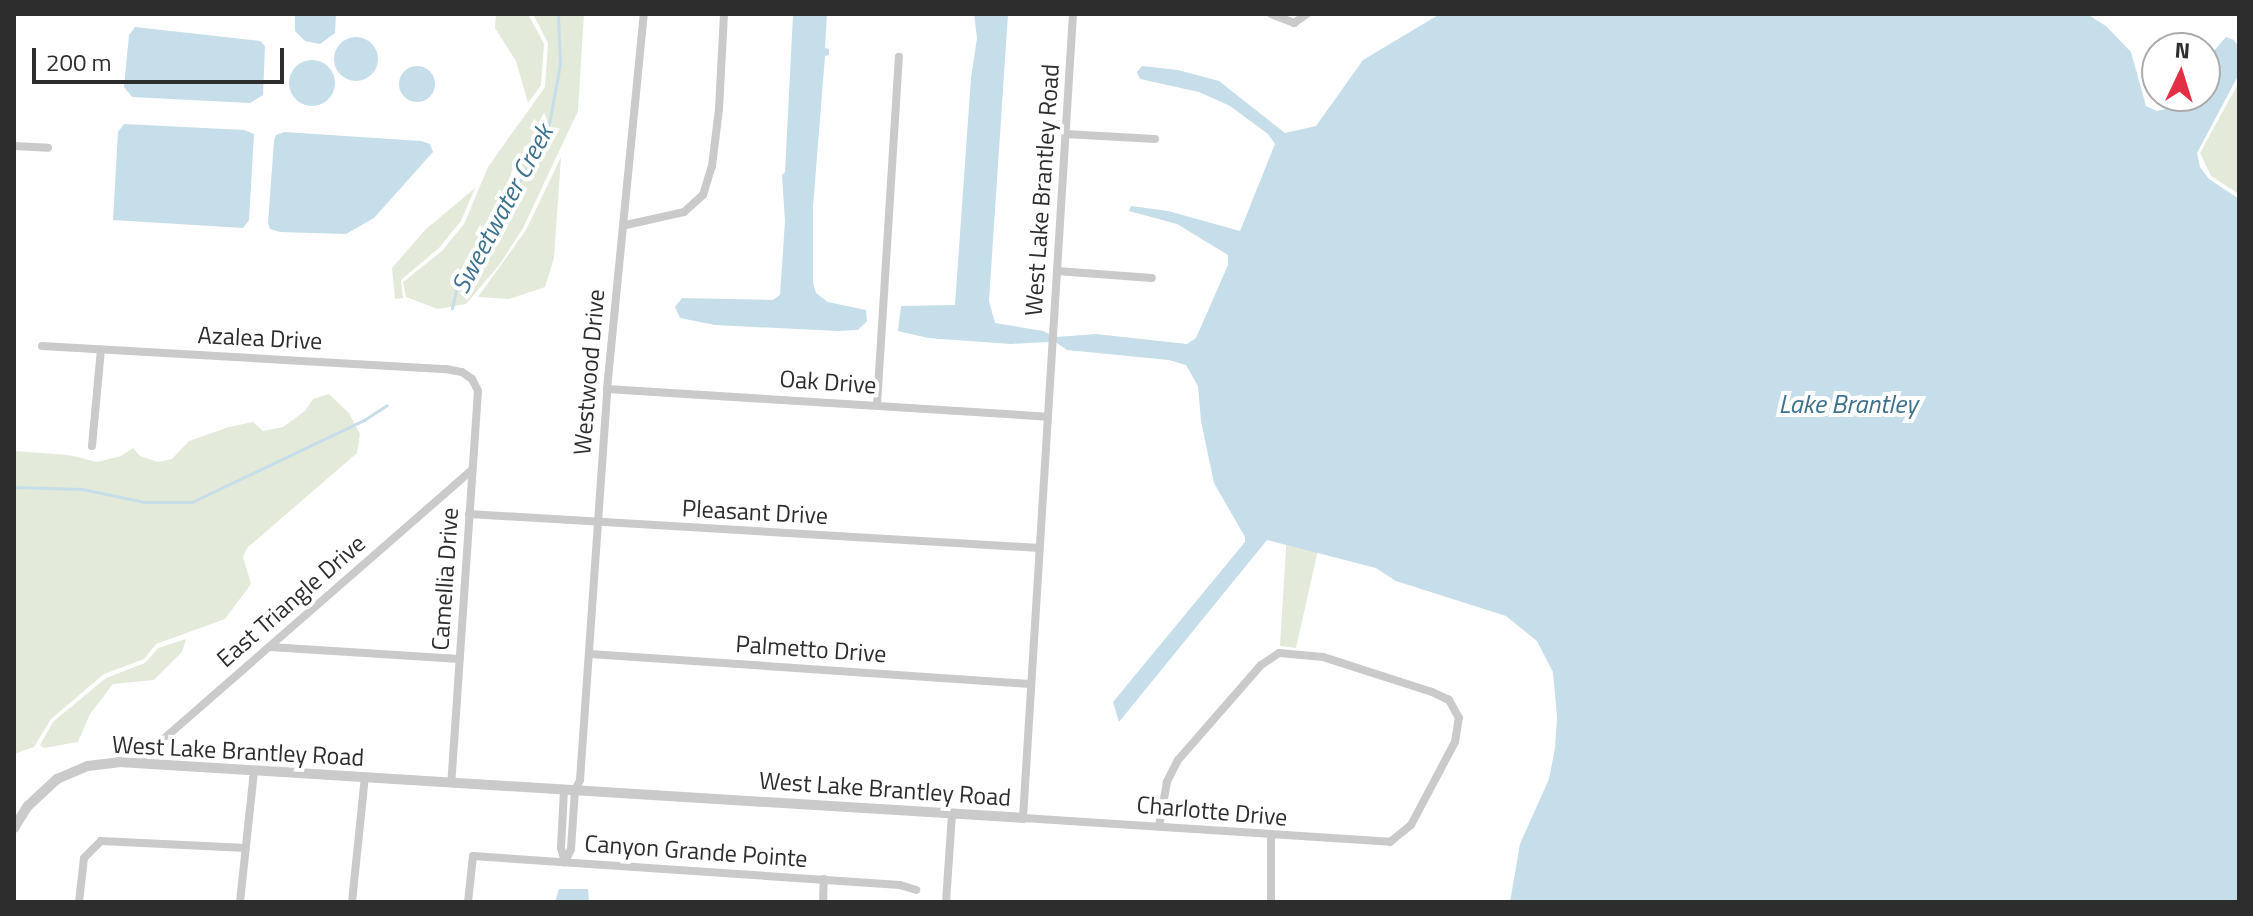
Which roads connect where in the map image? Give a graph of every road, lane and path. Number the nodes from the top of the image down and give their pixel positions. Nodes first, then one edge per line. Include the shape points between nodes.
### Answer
1 (644, 14) edge
2 (724, 14) edge
3 (1073, 14) edge
4 (1271, 14) edge
5 (1307, 14) edge
6 (899, 57) dead end
7 (1065, 134) junction
8 (1155, 139) dead end
9 (14, 146) edge
10 (48, 148) dead end
11 (626, 225) junction
12 (1057, 271) junction
13 (1152, 278) dead end
14 (42, 346) dead end
15 (101, 349) junction
16 (472, 379) joint
17 (607, 389) junction
18 (877, 405) junction
19 (1047, 417) junction
20 (92, 446) dead end
21 (472, 470) junction
22 (469, 514) junction
23 (597, 524) junction
24 (1039, 548) junction
25 (270, 647) junction
26 (590, 654) junction
27 (460, 659) junction
28 (1029, 684) junction
29 (136, 763) junction
30 (254, 771) junction
31 (365, 777) junction
32 (451, 783) junction
33 (569, 790) junction
34 (952, 814) junction
35 (1023, 818) junction
36 (1159, 826) junction
37 (14, 828) edge
38 (1271, 836) junction
39 (246, 848) junction
40 (565, 862) junction
41 (824, 879) junction
42 (916, 890) dead end
43 (79, 902) edge
44 (240, 902) edge
45 (352, 902) edge
46 (468, 902) edge
47 (823, 902) edge
48 (946, 902) edge
49 (1271, 902) edge

1 - 11 street, Westwood Drive
2 - 11 street via 719,109 703,195 684,212
3 - 7 street, West Lake Brantley Road
4 - 5 street via 1294,23
6 - 18 street
7 - 8 street
7 - 12 street, West Lake Brantley Road
9 - 10 street
11 - 17 street, Westwood Drive
12 - 13 street
12 - 19 street, West Lake Brantley Road
14 - 15 street, Azalea Drive
15 - 16 street, Azalea Drive via 446,369
15 - 20 street
16 - 21 street, Camellia Drive via 478,391
17 - 18 street, Oak Drive
17 - 23 street, Westwood Drive
18 - 19 street, Oak Drive
19 - 24 street, West Lake Brantley Road
21 - 22 street, Camellia Drive
21 - 25 street, East Triangle Drive
22 - 23 street, Pleasant Drive
22 - 27 street, Camellia Drive
23 - 24 street, Pleasant Drive
23 - 26 street, Westwood Drive
24 - 28 street, West Lake Brantley Road
25 - 27 street
25 - 29 street, East Triangle Drive
26 - 28 street, Palmetto Drive
26 - 33 street, Westwood Drive via 580,780
27 - 32 street, Camellia Drive
28 - 35 street, West Lake Brantley Road
29 - 30 street, West Lake Brantley Road
29 - 37 street, West Lake Brantley Road via 101,763 57,779
30 - 31 street, West Lake Brantley Road
30 - 39 street
31 - 32 street, West Lake Brantley Road
31 - 45 street
32 - 33 street, West Lake Brantley Road
33 - 34 street, West Lake Brantley Road
33 - 40 street, Westwood Drive via 561,848
34 - 35 street, West Lake Brantley Road
34 - 48 street
35 - 36 street, Charlotte Drive
36 - 38 street, Charlotte Drive
36 - 38 street, Charlotte Drive via 1167,782 1184,752 1261,665 1279,653 1338,661 1432,692 1456,709 1455,742 1411,825 1397,839 1375,844
38 - 49 street
39 - 43 street via 101,841 84,858
39 - 44 street
40 - 41 street, Canyon Grande Pointe
40 - 46 street, Canyon Grande Pointe via 473,856
41 - 42 street, Canyon Grande Pointe
41 - 47 street

